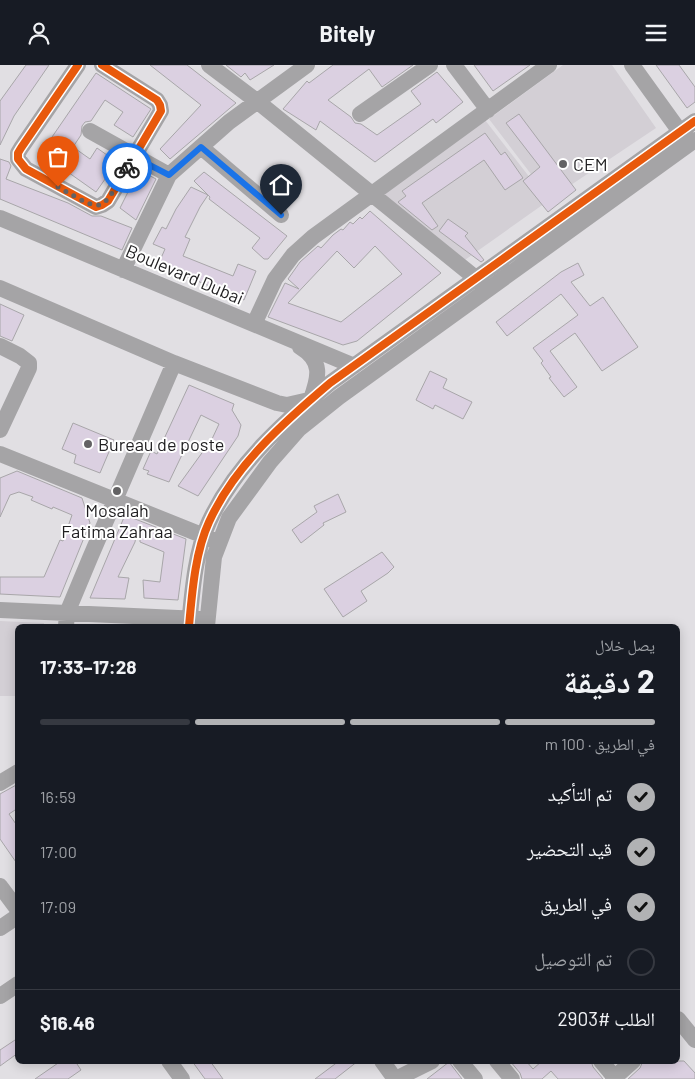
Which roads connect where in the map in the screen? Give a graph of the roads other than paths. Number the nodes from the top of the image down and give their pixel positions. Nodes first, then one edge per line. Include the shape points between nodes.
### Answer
1 (78, 65) edge
2 (102, 65) edge
3 (209, 65) edge
4 (307, 65) edge
5 (430, 65) edge
6 (454, 65) edge
7 (549, 65) edge
8 (632, 65) edge
9 (258, 102) junction
10 (488, 111) junction
11 (360, 114) dead end
12 (695, 121) edge
13 (90, 131) dead end
14 (688, 139) edge
15 (201, 147) junction
16 (134, 157) junction
17 (169, 175) junction
18 (372, 195) junction
19 (281, 215) dead end
20 (0, 218) edge
21 (123, 270) junction
22 (475, 279) junction
23 (0, 288) edge
24 (489, 288) junction
25 (254, 324) junction
26 (275, 333) junction
27 (0, 346) edge
28 (174, 363) junction
29 (354, 366) junction
30 (338, 397) junction
31 (312, 399) junction
32 (277, 403) junction
33 (295, 423) junction
34 (0, 430) edge
35 (0, 454) edge
36 (115, 499) junction
37 (211, 539) junction
38 (0, 611) edge
39 (67, 620) edge
40 (190, 623) edge
41 (207, 623) edge
42 (15, 774) edge
43 (0, 783) edge
44 (0, 886) edge
45 (15, 906) edge
46 (15, 918) edge
47 (0, 928) edge
48 (15, 986) edge
49 (0, 996) edge
50 (680, 1023) edge
51 (695, 1040) edge
52 (171, 1064) edge
53 (384, 1064) edge
54 (426, 1064) edge
55 (463, 1064) edge
56 (500, 1064) edge
57 (603, 1064) edge
58 (630, 1064) edge
59 (182, 1079) edge
60 (395, 1079) edge
61 (476, 1079) edge
62 (512, 1079) edge
63 (615, 1079) edge

1 - 16 street via 18,153 21,165 96,207 108,201
2 - 16 street via 150,95 160,105 161,111
3 - 9 street
4 - 9 street
5 - 11 street
6 - 10 street
7 - 10 street
8 - 14 street
9 - 15 street
9 - 18 street
10 - 18 street
12 - 14 street
13 - 16 street
14 - 22 street
14 - 24 street
15 - 17 street
15 - 19 street
16 - 17 street
17 - 21 street
18 - 22 street
18 - 25 street via 293,255 275,279
20 - 21 street, Boulevard Dubai
21 - 25 street, Boulevard Dubai
22 - 24 street
22 - 29 street
23 - 28 street
24 - 30 street
25 - 26 street, Boulevard Dubai
26 - 29 street, Boulevard Dubai
26 - 31 street via 314,359 318,370
27 - 34 street via 20,356 29,363 29,368
28 - 32 street
28 - 36 street
29 - 31 street
30 - 31 street
30 - 33 street
31 - 32 street via 287,405
31 - 33 street
32 - 33 street
33 - 37 street via 248,462 231,484 209,522
35 - 36 street
36 - 37 street
36 - 39 street
37 - 40 street via 195,579
37 - 41 street via 214,557
38 - 39 street
39 - 40 street
40 - 41 street
42 - 43 street
44 - 45 street
46 - 47 street
48 - 49 street
50 - 51 street
52 - 59 street
53 - 60 street
54 - 60 street
55 - 61 street
56 - 62 street
57 - 63 street
58 - 63 street

